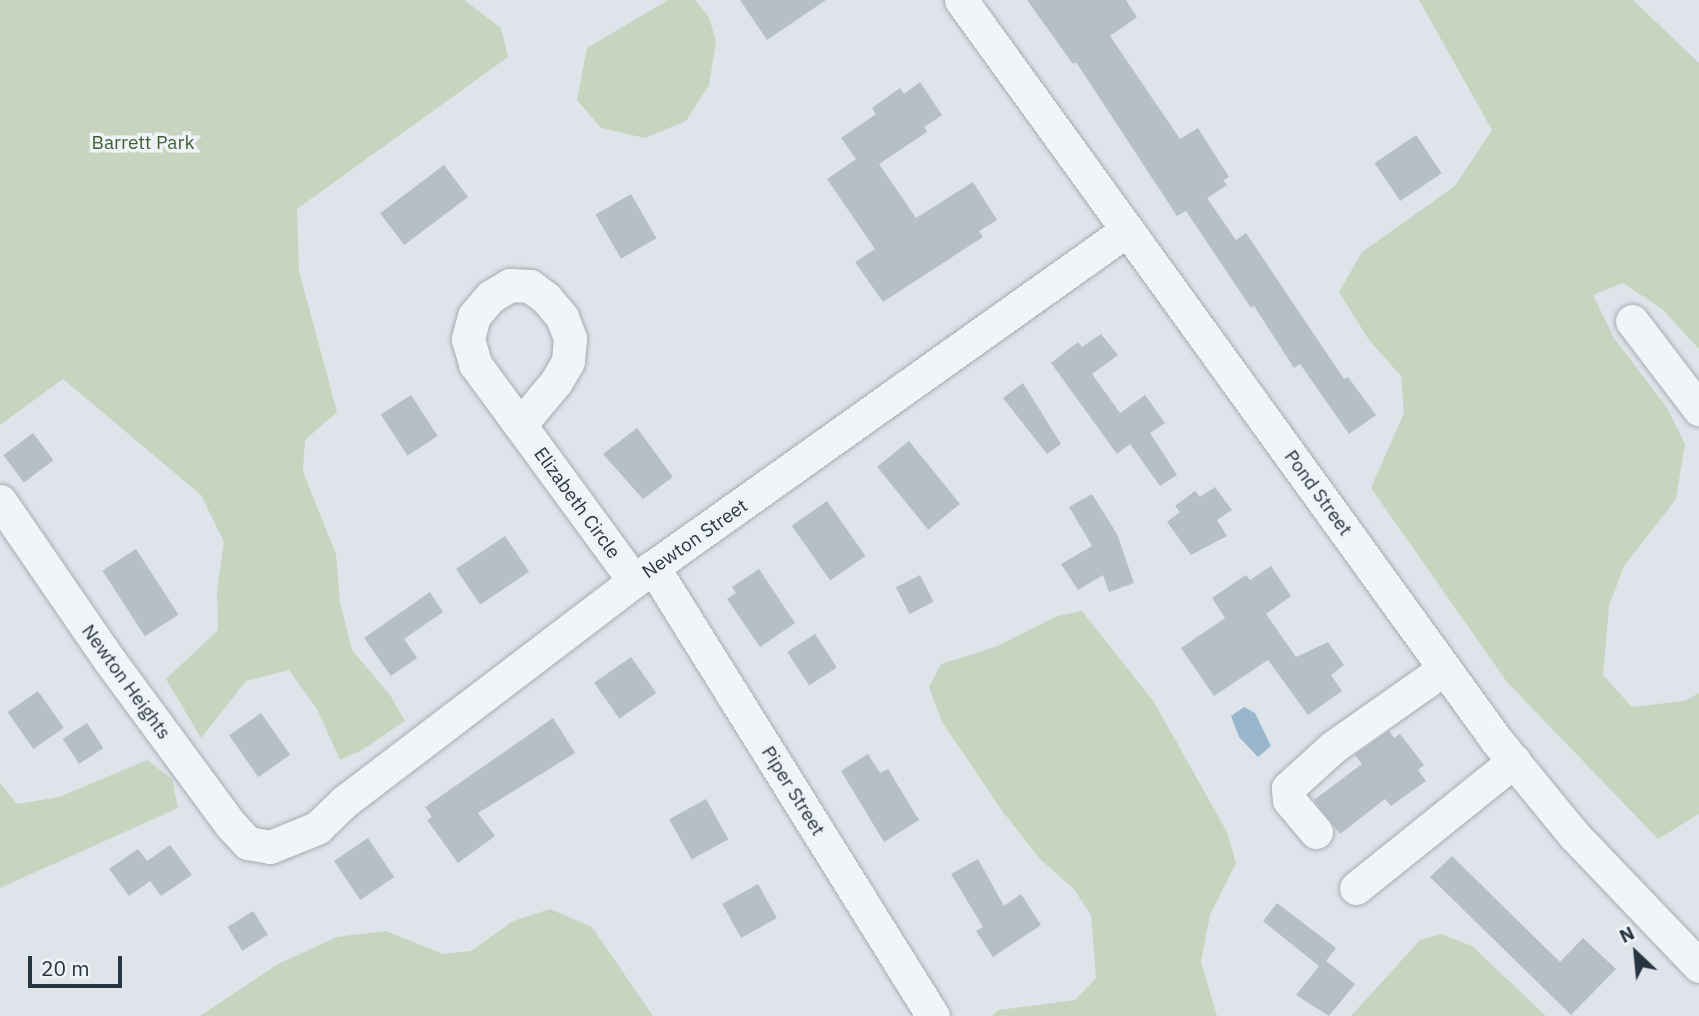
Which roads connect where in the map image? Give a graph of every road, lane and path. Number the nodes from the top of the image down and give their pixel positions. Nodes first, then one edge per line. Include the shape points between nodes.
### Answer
1 (961, 0) edge
2 (1127, 230) junction
3 (1632, 321) dead end
4 (1699, 409) edge
5 (520, 425) dead end
6 (0, 501) edge
7 (644, 574) junction
8 (1444, 669) junction
9 (1514, 761) junction
10 (1315, 832) dead end
11 (267, 846) joint
12 (1356, 888) dead end
13 (1699, 967) edge
14 (933, 1016) edge

1 - 2 street, Pond Street
2 - 7 street, Newton Street
2 - 8 street, Pond Street
3 - 4 street
5 - 7 street, Elizabeth Circle
6 - 11 street, Newton Heights via 231,825 248,843
7 - 11 street, Newton Street via 344,802 317,828 291,842
7 - 14 street, Piper Street
8 - 9 street, Pond Street
8 - 10 street via 1333,747 1287,788 1289,800
9 - 12 street
9 - 13 street, Pond Street via 1574,835

